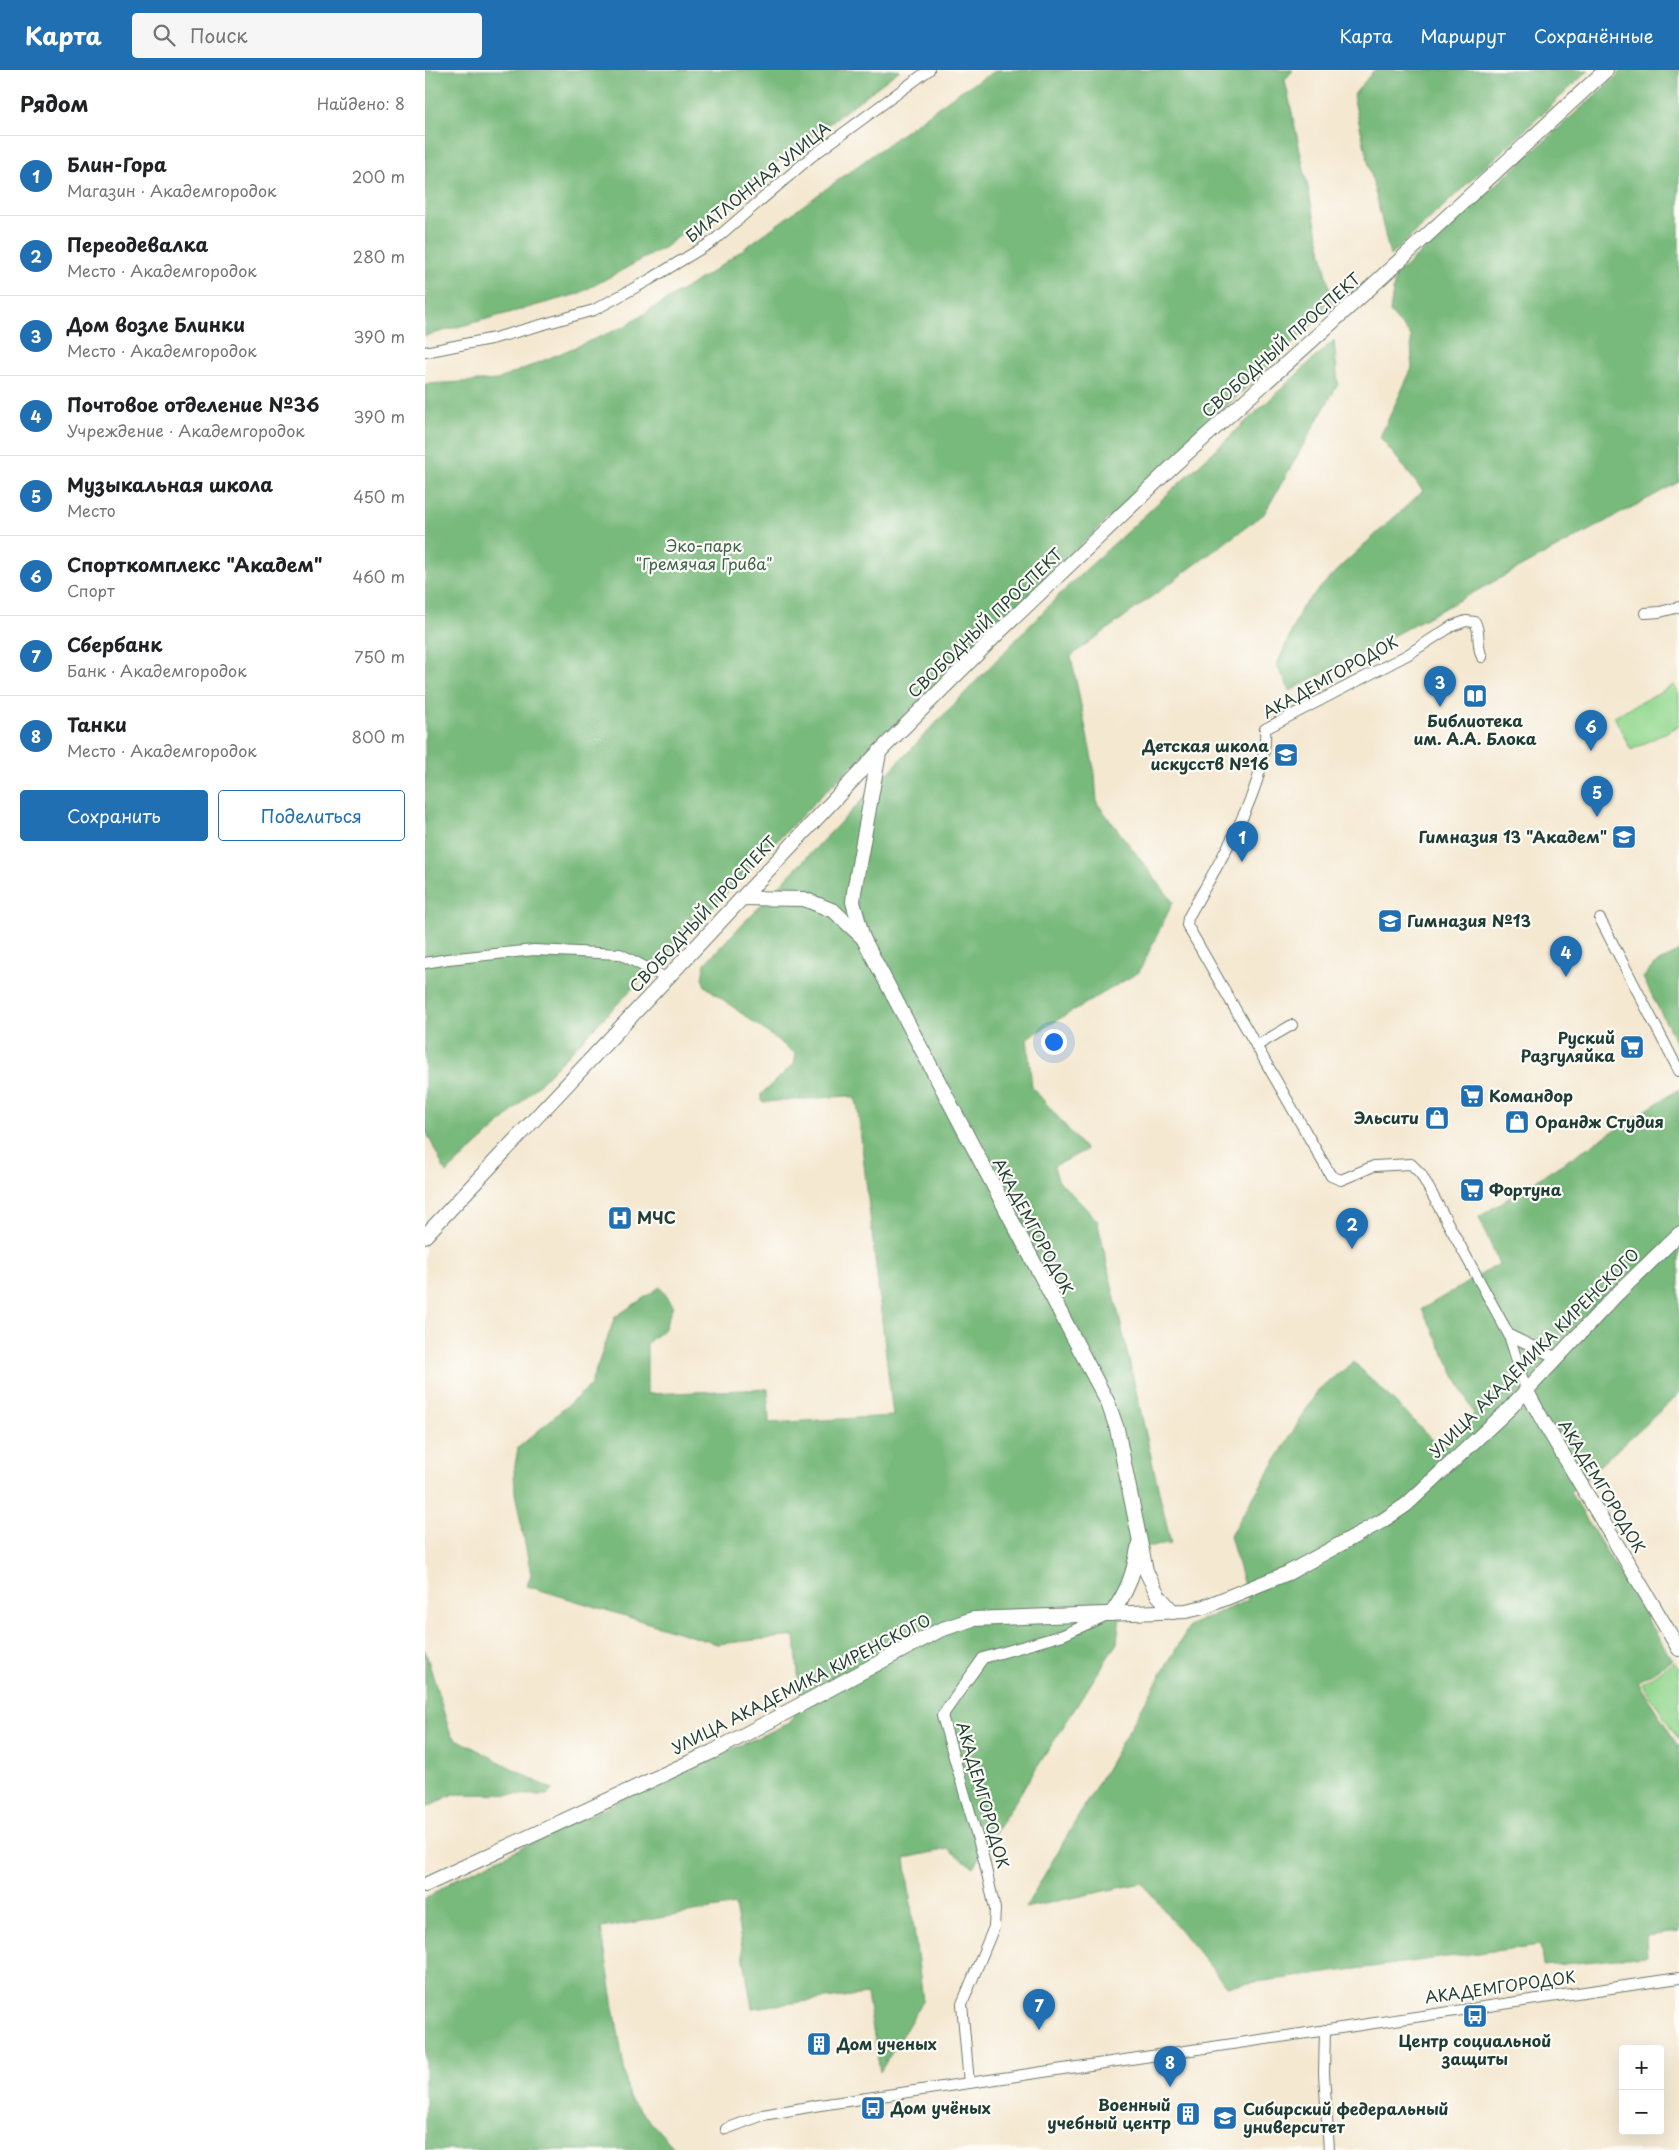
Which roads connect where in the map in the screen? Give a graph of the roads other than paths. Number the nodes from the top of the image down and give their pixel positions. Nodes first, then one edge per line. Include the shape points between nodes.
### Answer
1 (929, 70) edge
2 (1606, 70) edge
3 (425, 352) edge
4 (1679, 606) edge
5 (1645, 613) dead end
6 (1482, 657) dead end
7 (879, 752) junction
8 (742, 898) junction
9 (1600, 919) dead end
10 (863, 938) junction
11 (425, 963) edge
12 (666, 978) junction
13 (1292, 1025) dead end
14 (1256, 1046) junction
15 (1679, 1071) edge
16 (1679, 1234) edge
17 (425, 1236) edge
18 (1509, 1334) junction
19 (1555, 1357) junction
20 (1526, 1390) junction
21 (1139, 1542) junction
22 (1173, 1612) junction
23 (1111, 1614) junction
24 (1679, 1649) edge
25 (425, 1885) edge
26 (1679, 1978) edge
27 (1325, 2030) junction
28 (969, 2083) junction
29 (726, 2129) dead end
30 (1329, 2150) edge

1 - 3 street, БИАТЛОННАЯ УЛИЦА via 811,157 712,242 649,280 594,310 495,338
2 - 7 main road, СВОБОДНЫЙ ПРОСПЕКТ via 1176,463
4 - 5 street
6 - 14 street, АКАДЕМГОРОДОК via 1475,622 1459,623 1407,655 1265,729 1266,744 1252,796 1187,925
7 - 8 main road, СВОБОДНЫЙ ПРОСПЕКТ
7 - 10 main road via 853,892
8 - 10 main road via 803,899 833,911
8 - 12 main road, СВОБОДНЫЙ ПРОСПЕКТ
9 - 15 street
10 - 21 main road, АКАДЕМГОРОДОК via 1108,1404 1117,1429
11 - 12 street via 534,950 620,954
12 - 17 main road, СВОБОДНЫЙ ПРОСПЕКТ
13 - 14 street
14 - 18 street, АКАДЕМГОРОДОК via 1331,1176 1341,1180 1375,1166 1411,1164 1421,1174
16 - 19 main road, УЛИЦА АКАДЕМИКА КИРЕНСКОГО
18 - 19 street
18 - 20 street, АКАДЕМГОРОДОК
19 - 20 main road, УЛИЦА АКАДЕМИКА КИРЕНСКОГО
20 - 22 main road, УЛИЦА АКАДЕМИКА КИРЕНСКОГО via 1423,1489 1382,1521 1289,1573 1204,1607
20 - 24 main road, АКАДЕМГОРОДОК
21 - 22 main road, АКАДЕМГОРОДОК via 1146,1571 1158,1595
21 - 23 main road via 1134,1572 1125,1595
22 - 23 main road, УЛИЦА АКАДЕМИКА КИРЕНСКОГО
23 - 25 main road, УЛИЦА АКАДЕМИКА КИРЕНСКОГО via 973,1619 940,1630 712,1752
23 - 28 street, АКАДЕМГОРОДОК via 1063,1635 983,1658 942,1716 995,1909 994,1926 962,2004
26 - 27 street, АКАДЕМГОРОДОК
27 - 28 street, АКАДЕМГОРОДОК
27 - 30 street
28 - 29 street, АКАДЕМГОРОДОК via 785,2110

